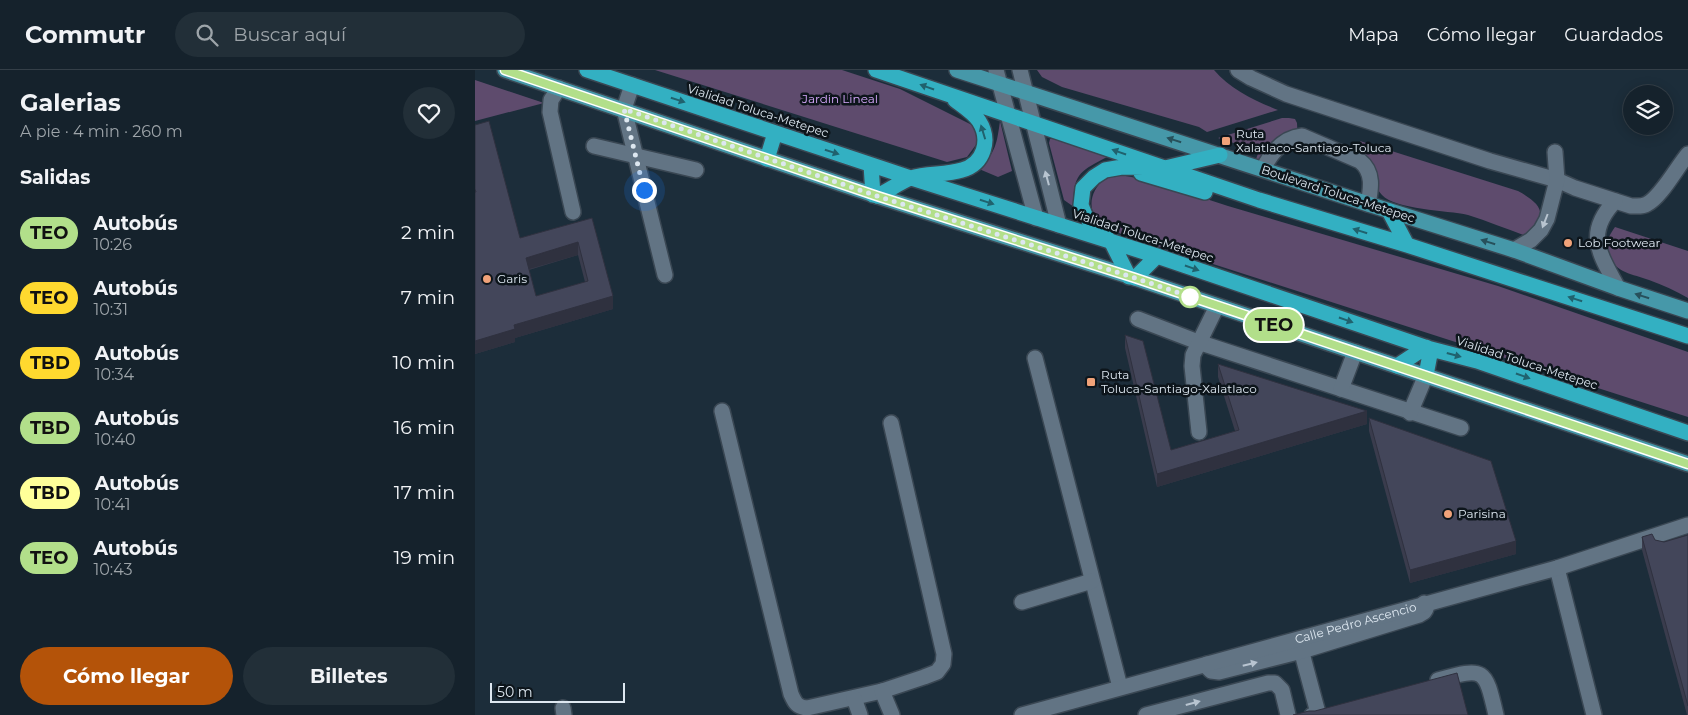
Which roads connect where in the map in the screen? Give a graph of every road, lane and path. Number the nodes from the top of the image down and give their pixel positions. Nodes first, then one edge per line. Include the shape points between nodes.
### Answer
1 (505, 70) edge
2 (587, 70) edge
3 (876, 70) edge
4 (957, 70) edge
5 (1020, 70) edge
6 (1238, 70) edge
7 (998, 77) edge
8 (632, 85) junction
9 (559, 88) junction
10 (1025, 93) junction
11 (948, 95) junction
12 (624, 109) junction
13 (1006, 114) junction
14 (1032, 122) junction
15 (775, 133) junction
16 (594, 146) dead end
17 (1555, 152) dead end
18 (1688, 154) edge
19 (635, 155) junction
20 (1220, 155) junction
21 (767, 158) junction
22 (871, 165) junction
23 (1122, 167) junction
24 (1165, 168) junction
25 (1263, 169) junction
26 (696, 170) dead end
27 (911, 178) junction
28 (1557, 180) junction
29 (875, 196) junction
30 (1259, 200) junction
31 (1615, 201) junction
32 (1368, 204) junction
33 (1389, 211) junction
34 (573, 212) dead end
35 (1036, 218) junction
36 (1059, 225) junction
37 (1112, 243) junction
38 (1407, 244) junction
39 (1514, 250) junction
40 (1157, 256) junction
41 (665, 275) dead end
42 (1132, 277) junction
43 (1618, 288) junction
44 (1217, 306) junction
45 (1688, 311) edge
46 (1138, 319) dead end
47 (1688, 336) edge
48 (1198, 342) junction
49 (1428, 348) junction
50 (1355, 352) junction
51 (1035, 358) dead end
52 (1397, 366) junction
53 (1426, 375) junction
54 (1341, 389) junction
55 (722, 411) dead end
56 (1411, 413) junction
57 (891, 423) dead end
58 (1461, 428) dead end
59 (1199, 432) dead end
60 (1688, 433) edge
61 (1688, 464) edge
62 (1688, 525) edge
63 (1688, 538) edge
64 (1661, 546) edge
65 (1557, 568) junction
66 (1092, 581) junction
67 (1022, 602) dead end
68 (1300, 645) junction
69 (1419, 685) edge
70 (1121, 687) junction
71 (882, 691) junction
72 (853, 698) junction
73 (1337, 708) edge
74 (1315, 714) edge
75 (860, 715) edge
76 (892, 715) edge
77 (1023, 715) edge
78 (1146, 715) edge
79 (1288, 715) edge
80 (1496, 715) edge
81 (1594, 715) edge

1 - 9 main road
2 - 8 highway, Vialidad Toluca-Metepec
11 -> 3 highway
4 - 7 main road, Boulevard Toluca-Metepec
5 - 10 street
6 - 28 street via 1286,94
7 - 10 main road, Boulevard Toluca-Metepec
7 - 13 street
8 - 12 street
8 -> 15 highway, Vialidad Toluca-Metepec
9 - 12 main road
9 - 34 street via 551,100 550,112
10 - 14 street
20 -> 10 main road, Boulevard Toluca-Metepec
11 - 13 highway
27 -> 11 highway via 962,170 976,163 984,152 983,130 978,119
12 - 19 street
12 - 21 main road
13 - 14 highway
13 - 35 street
24 -> 14 highway
36 -> 14 street
15 - 21 highway
15 -> 22 highway, Vialidad Toluca-Metepec
16 - 19 street
17 - 28 street
18 - 31 street via 1649,204 1631,206
19 - 26 street
19 - 41 street
20 - 24 highway
20 - 25 main road, Boulevard Toluca-Metepec
21 - 29 main road
22 - 27 highway, Vialidad Toluca-Metepec
22 - 29 highway
23 - 24 highway
23 - 30 highway via 1204,192
23 - 37 highway via 1105,170 1083,188 1081,205 1085,215
24 - 30 highway
25 - 32 main road, Boulevard Toluca-Metepec
25 - 32 street via 1269,157 1285,141 1302,136 1365,164 1372,188
27 - 29 highway
27 -> 35 highway, Vialidad Toluca-Metepec
28 - 31 street
28 -> 39 street via 1541,230
29 - 42 main road
38 -> 30 highway
31 - 43 street via 1598,224 1597,235 1601,255
32 - 33 main road, Boulevard Toluca-Metepec
33 - 38 highway
39 -> 33 main road, Boulevard Toluca-Metepec
35 - 36 highway, Vialidad Toluca-Metepec
36 - 37 highway, Vialidad Toluca-Metepec
37 - 40 highway, Vialidad Toluca-Metepec
37 - 42 highway
47 -> 38 highway
39 - 43 main road, Boulevard Toluca-Metepec
40 - 42 highway
40 -> 49 highway, Vialidad Toluca-Metepec
42 - 44 main road
45 -> 43 main road, Boulevard Toluca-Metepec
44 - 48 street
44 - 50 main road
46 - 48 street
48 - 54 street
48 - 59 street via 1192,366
49 - 52 highway
49 - 53 highway
49 -> 60 highway, Vialidad Toluca-Metepec via 1477,361
50 - 52 main road
50 - 54 street
51 - 66 street
52 - 53 main road
53 - 56 street
53 - 61 main road
54 - 56 street
55 - 72 street via 795,703 807,708
56 - 58 street
57 - 71 street via 944,654 943,664 937,672
62 - 65 street, Calle Pedro Ascencio
63 - 64 street
65 - 68 street, Calle Pedro Ascencio via 1424,603
65 - 81 street
66 - 67 street
66 - 70 street
68 - 70 street, Calle Pedro Ascencio via 1207,664
68 - 74 street
69 - 80 street via 1466,672 1476,673 1485,677
70 - 77 street, Calle Pedro Ascencio
71 - 72 street
71 - 76 street
72 - 75 street
73 - 74 street
78 -> 79 street via 1267,683 1275,683 1282,690

